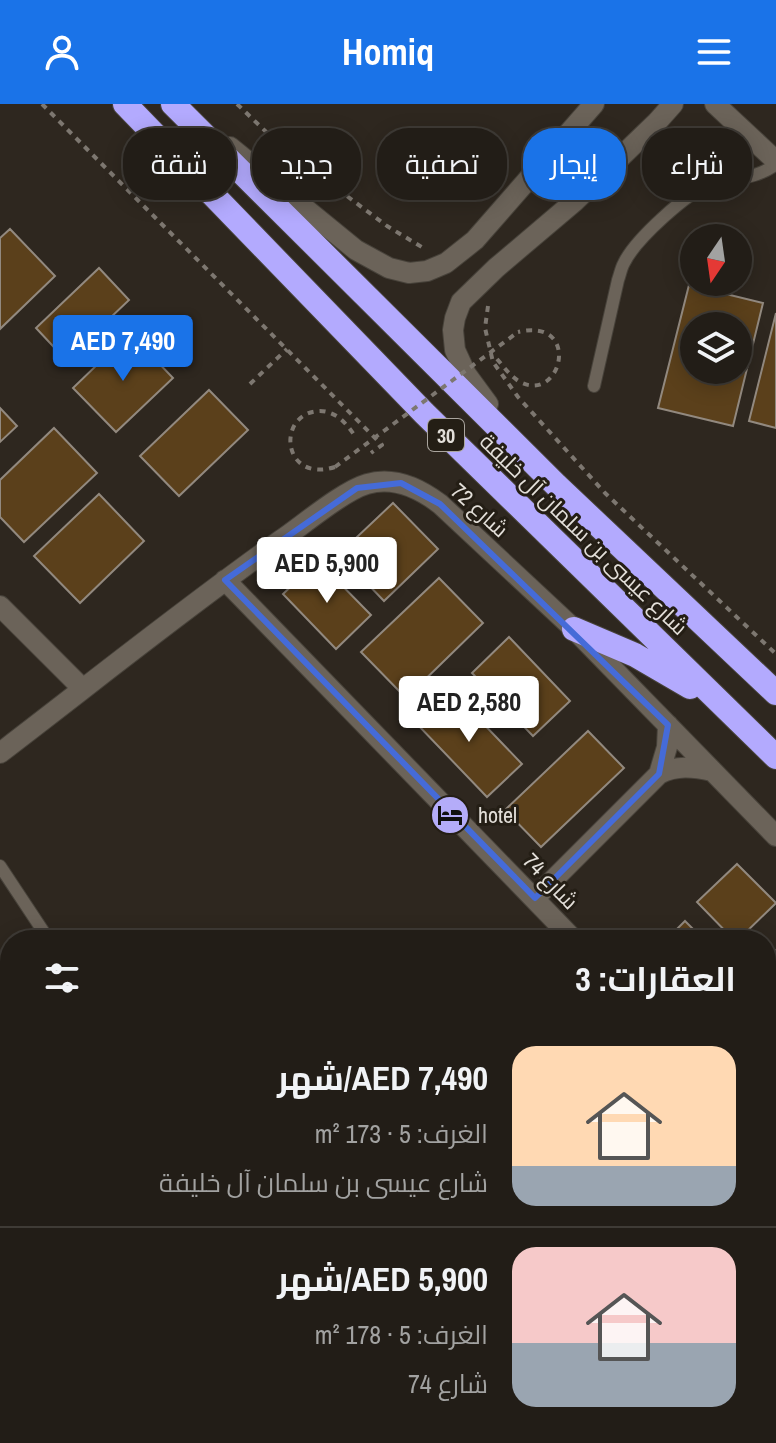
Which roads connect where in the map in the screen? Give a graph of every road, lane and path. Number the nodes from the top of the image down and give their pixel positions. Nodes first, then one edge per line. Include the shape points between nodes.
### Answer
1 (42, 104) edge
2 (125, 104) edge
3 (175, 104) edge
4 (237, 104) edge
5 (594, 104) edge
6 (673, 104) edge
7 (715, 104) edge
8 (573, 128) edge
9 (626, 152) edge
10 (776, 162) edge
11 (523, 185) edge
12 (576, 200) edge
13 (456, 256) junction
14 (481, 283) junction
15 (287, 349) junction
16 (497, 359) dead end
17 (250, 384) dead end
18 (594, 386) dead end
19 (355, 436) dead end
20 (371, 453) dead end
21 (556, 485) junction
22 (225, 580) junction
23 (0, 606) edge
24 (574, 629) junction
25 (776, 654) edge
26 (83, 689) junction
27 (776, 693) edge
28 (723, 706) junction
29 (668, 725) junction
30 (0, 753) edge
31 (776, 757) edge
32 (712, 771) junction
33 (659, 774) junction
34 (776, 836) edge
35 (0, 866) edge
36 (535, 898) junction
37 (42, 930) edge
38 (565, 930) edge

1 - 15 path
2 - 28 highway, شارع عيسى بن سلمان آل خليفة / 30 via 424,413
3 - 13 street via 379,264 418,272
3 - 21 highway, شارع عيسى بن سلمان آل خليفة / 30
4 - 13 path via 284,149 387,226 423,248
5 - 8 street
6 - 9 street
7 - 10 street
10 - 18 lane via 759,174 693,193 631,252 618,280
11 - 13 street
12 - 14 street
14 - 21 street via 461,302 455,318 453,340 460,361 474,387
14 - 25 path via 493,362 518,397 605,493
15 - 17 path
15 - 20 path via 382,445
16 - 19 path, bridge via 522,383 534,385 546,382 560,360 558,345 548,333 534,328 518,332 323,471 300,463 290,440 301,418 325,411
21 - 27 highway, شارع عيسى بن سلمان آل خليفة / 30
22 - 24 street, شارع 72 via 357,488 388,481 412,487 440,504
22 - 26 street, شارع 72
22 - 36 street, شارع 74
23 - 26 street
24 - 28 highway via 635,655
24 - 29 street, شارع 72
26 - 30 street, شارع 72
28 - 31 highway, شارع عيسى بن سلمان آل خليفة / 30
29 - 32 street, شارع 72
29 - 33 street
32 - 33 street via 682,768
32 - 34 street, شارع 72
33 - 36 street
35 - 37 lane
36 - 38 street, شارع 74

